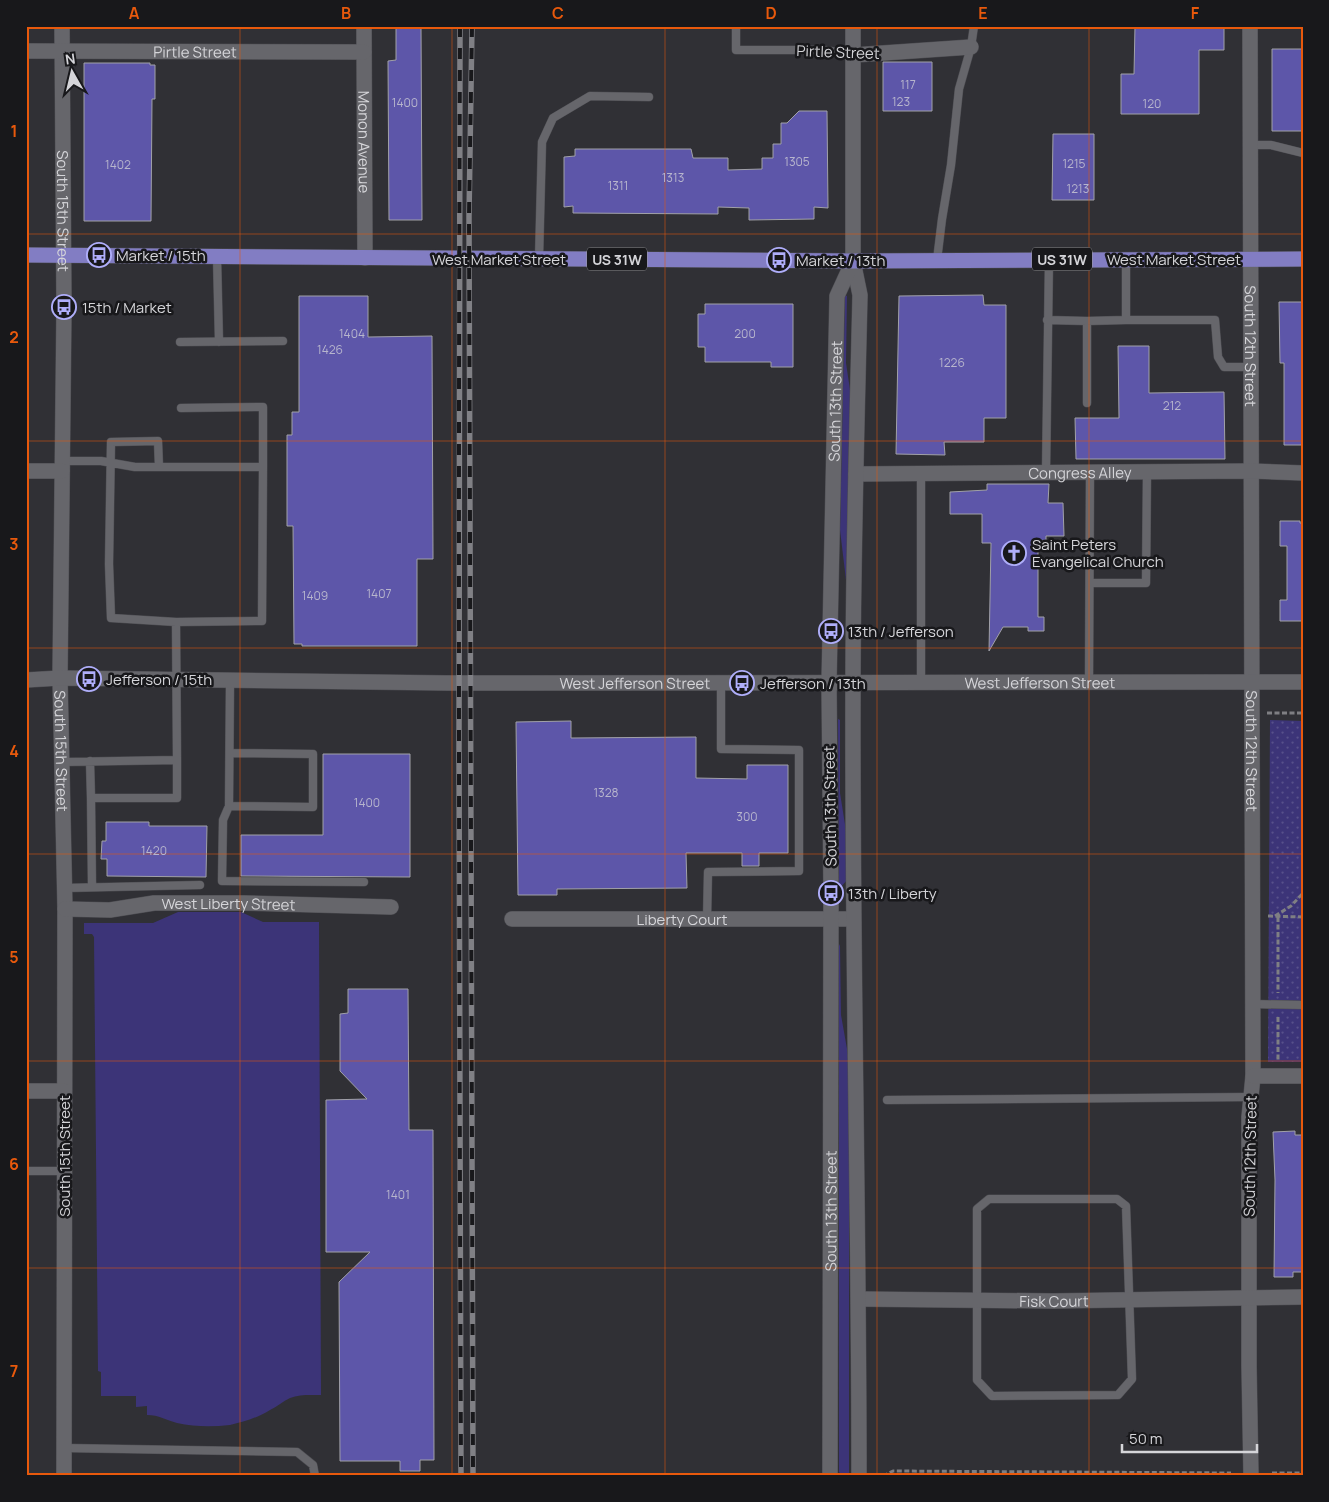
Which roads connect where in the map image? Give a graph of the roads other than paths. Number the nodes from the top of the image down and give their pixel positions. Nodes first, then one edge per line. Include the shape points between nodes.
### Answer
1 (62, 26) edge
2 (364, 26) edge
3 (736, 26) edge
4 (853, 26) edge
5 (974, 26) edge
6 (1250, 26) edge
7 (971, 47) junction
8 (26, 51) edge
9 (62, 51) junction
10 (364, 52) junction
11 (854, 55) junction
12 (649, 98) dead end
13 (1250, 145) junction
14 (1303, 153) edge
15 (26, 255) edge
16 (64, 255) junction
17 (217, 256) junction
18 (366, 258) junction
19 (539, 259) junction
20 (1126, 259) junction
21 (1250, 259) junction
22 (1303, 259) edge
23 (937, 260) junction
24 (1049, 260) junction
25 (854, 261) junction
26 (1047, 320) junction
27 (1126, 320) junction
28 (1087, 321) junction
29 (283, 341) dead end
30 (180, 342) dead end
31 (219, 342) junction
32 (1251, 367) junction
33 (1087, 403) dead end
34 (181, 408) dead end
35 (111, 463) junction
36 (62, 466) junction
37 (263, 467) junction
38 (159, 468) junction
39 (26, 471) edge
40 (1147, 471) junction
41 (1251, 471) junction
42 (1046, 472) junction
43 (1090, 472) junction
44 (921, 473) junction
45 (1303, 473) edge
46 (856, 474) junction
47 (1090, 583) junction
48 (176, 622) junction
49 (60, 678) junction
50 (26, 680) edge
51 (176, 680) junction
52 (230, 681) junction
53 (1089, 682) junction
54 (1252, 682) junction
55 (1303, 682) edge
56 (721, 683) junction
57 (829, 683) junction
58 (853, 683) junction
59 (921, 683) junction
60 (230, 753) junction
61 (177, 760) junction
62 (90, 761) junction
63 (61, 762) junction
64 (91, 798) junction
65 (229, 806) junction
66 (364, 882) dead end
67 (200, 885) dead end
68 (92, 887) junction
69 (64, 888) junction
70 (391, 907) dead end
71 (65, 909) junction
72 (512, 919) dead end
73 (853, 919) junction
74 (707, 920) junction
75 (830, 920) junction
76 (1253, 1004) junction
77 (1303, 1005) edge
78 (1253, 1076) junction
79 (1303, 1076) edge
80 (26, 1091) edge
81 (64, 1091) junction
82 (1251, 1097) junction
83 (887, 1100) dead end
84 (26, 1171) edge
85 (64, 1171) junction
86 (1303, 1297) edge
87 (859, 1299) junction
88 (1248, 1299) junction
89 (978, 1300) junction
90 (1130, 1300) junction
91 (64, 1448) junction
92 (64, 1476) edge
93 (315, 1476) edge
94 (830, 1476) edge
95 (859, 1476) edge
96 (1251, 1476) edge

1 - 9 street, South 15th Street
2 - 10 street, Monon Avenue
3 - 11 lane, Pirtle Street via 736,50 824,50
4 - 11 street, South 13th Street
5 - 7 lane
6 - 13 street, South 12th Street
7 - 11 street, Pirtle Street
7 - 23 lane via 959,89
8 - 9 street, Pirtle Street
9 - 10 street, Pirtle Street
9 - 16 street, South 15th Street
10 - 18 street, Monon Avenue
11 - 25 street, South 13th Street
12 - 19 lane via 590,96 553,118 542,142
13 - 14 lane via 1271,145
13 - 21 street, South 12th Street
15 - 16 main road, West Market Street / US 31W
16 - 17 main road, West Market Street / US 31W
16 - 36 street, South 15th Street
17 - 18 main road, West Market Street / US 31W
17 - 31 lane
18 - 19 main road, West Market Street / US 31W
19 - 25 main road, West Market Street / US 31W
20 - 21 main road, West Market Street / US 31W
20 - 24 main road, West Market Street / US 31W
20 - 27 lane
21 - 22 main road, West Market Street / US 31W
21 - 32 street, South 12th Street
23 - 24 main road, West Market Street / US 31W
23 - 25 main road, West Market Street / US 31W
24 - 26 lane
25 - 46 street, South 13th Street via 860,295
25 - 57 street, South 13th Street via 837,296
26 - 28 lane
26 - 42 lane
27 - 28 lane
27 - 32 lane via 1215,320 1218,357 1224,367
28 - 33 lane
29 - 31 lane
30 - 31 lane
32 - 41 street, South 12th Street
34 - 37 lane via 263,407
35 - 36 lane via 101,461
35 - 38 lane
35 - 38 lane via 111,442 158,441
35 - 48 lane via 111,618
36 - 39 street
36 - 49 street, South 15th Street
37 - 38 lane
37 - 48 lane via 262,621
40 - 41 street, Congress Alley
40 - 43 street, Congress Alley
40 - 47 lane via 1146,583
41 - 45 street, Congress Alley
41 - 54 street, South 12th Street
42 - 43 street, Congress Alley
42 - 44 street, Congress Alley
43 - 47 lane
44 - 46 street, Congress Alley
44 - 59 lane
46 - 58 street, South 13th Street
47 - 53 lane
48 - 51 lane
49 - 50 street, West Jefferson Street
49 - 51 street, West Jefferson Street
49 - 63 street, South 15th Street
51 - 52 street, West Jefferson Street
51 - 61 lane
52 - 56 street, West Jefferson Street
52 - 60 lane
53 - 54 street, West Jefferson Street
53 - 59 street, West Jefferson Street
54 - 55 street, West Jefferson Street
54 - 76 street, South 12th Street
56 - 57 street, West Jefferson Street
56 - 74 lane via 721,749 799,750 799,871 708,872
57 - 58 street, West Jefferson Street
57 - 75 street, South 13th Street
58 - 59 street, West Jefferson Street
58 - 73 street, South 13th Street
60 - 65 lane
60 - 65 lane via 313,754 313,807
61 - 62 lane
61 - 64 lane via 177,798
62 - 63 lane
62 - 64 lane
63 - 69 street, South 15th Street
64 - 68 lane
65 - 66 lane via 223,820 222,881
67 - 68 lane
68 - 69 lane
69 - 71 street, South 15th Street
70 - 71 street, West Liberty Street via 154,903 110,910
71 - 81 street, South 15th Street
72 - 74 street, Liberty Court
73 - 75 street, Liberty Court
73 - 87 street, South 13th Street
74 - 75 street, Liberty Court
75 - 94 street, South 13th Street
76 - 77 lane
76 - 78 street, South 12th Street
78 - 79 street
78 - 82 street, South 12th Street
80 - 81 street
81 - 85 street, South 15th Street
82 - 83 lane
82 - 88 street, South 12th Street
84 - 85 lane
85 - 91 street, South 15th Street
86 - 88 street, Fisk Court
87 - 89 street, Fisk Court
87 - 95 street, South 13th Street
88 - 90 street, Fisk Court
88 - 96 street, South 12th Street
89 - 90 street, Fisk Court
89 - 90 lane via 977,1380 992,1396 1118,1396 1132,1379
89 - 90 lane via 977,1209 989,1199 1117,1199 1126,1206
91 - 92 street, South 15th Street
91 - 93 lane via 297,1452 313,1465

